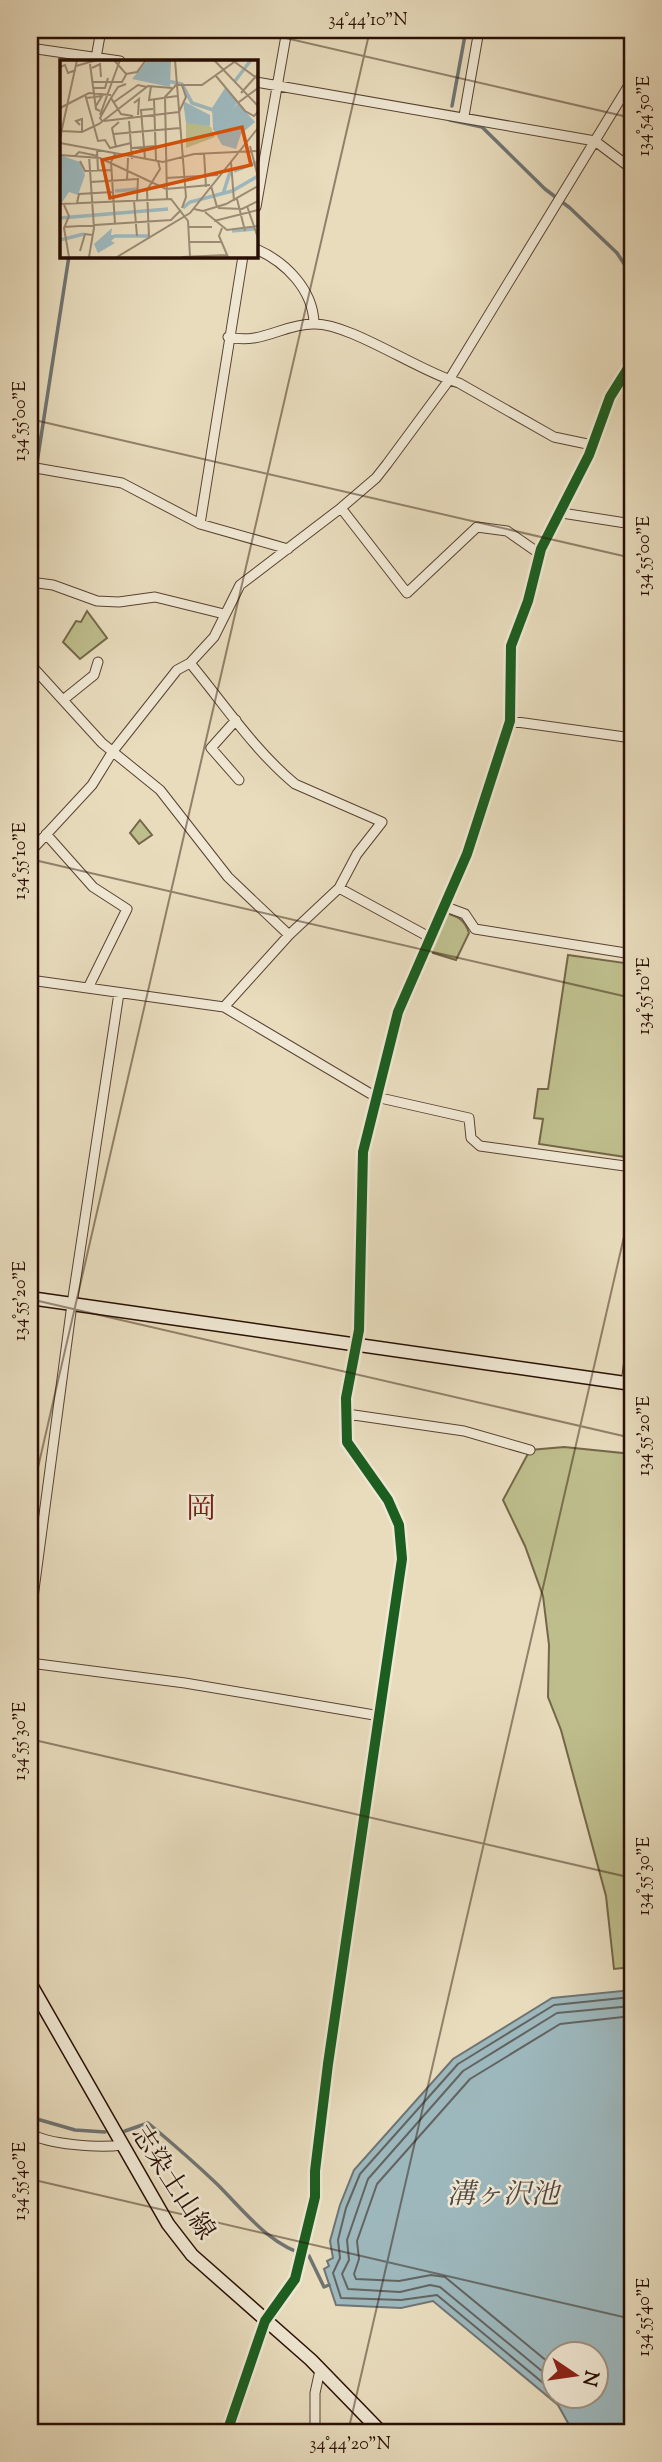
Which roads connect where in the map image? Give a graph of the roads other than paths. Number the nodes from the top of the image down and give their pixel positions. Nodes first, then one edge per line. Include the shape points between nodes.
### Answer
1 (101, 30) edge
2 (287, 30) edge
3 (479, 30) edge
4 (30, 48) edge
5 (96, 58) junction
6 (112, 60) edge
7 (632, 80) edge
8 (257, 82) edge
9 (278, 85) junction
10 (464, 116) junction
11 (595, 141) junction
12 (632, 169) edge
13 (257, 201) edge
14 (257, 250) edge
15 (243, 257) edge
16 (314, 323) junction
17 (228, 337) junction
18 (632, 362) edge
19 (449, 380) junction
20 (592, 445) junction
21 (31, 467) edge
22 (30, 480) edge
23 (341, 508) junction
24 (562, 513) junction
25 (200, 524) junction
26 (632, 524) edge
27 (288, 549) junction
28 (540, 554) junction
29 (30, 582) edge
30 (224, 614) junction
31 (98, 662) dead end
32 (190, 663) junction
33 (30, 664) edge
34 (63, 700) junction
35 (236, 720) junction
36 (510, 721) junction
37 (632, 738) edge
38 (113, 751) junction
39 (239, 780) dead end
40 (46, 834) junction
41 (30, 852) edge
42 (339, 888) junction
43 (446, 907) junction
44 (289, 935) junction
45 (431, 938) junction
46 (632, 954) edge
47 (30, 980) edge
48 (89, 988) junction
49 (120, 993) junction
50 (224, 1007) junction
51 (376, 1097) junction
52 (632, 1167) edge
53 (30, 1298) edge
54 (72, 1304) junction
55 (632, 1338) edge
56 (357, 1343) junction
57 (629, 1383) edge
58 (347, 1414) junction
59 (530, 1450) dead end
60 (30, 1620) edge
61 (30, 1663) edge
62 (380, 1716) junction
63 (30, 1983) edge
64 (30, 2133) edge
65 (122, 2145) junction
66 (265, 2322) junction
67 (320, 2370) junction
68 (227, 2432) edge
69 (315, 2432) edge
70 (381, 2432) edge

1 - 5 street
2 - 9 street
3 - 10 street
4 - 5 street
5 - 6 street
7 - 11 street
8 - 9 street
9 - 10 street
9 - 13 street
10 - 11 street
11 - 12 street
11 - 19 street
14 - 16 street via 281,263 306,290
15 - 17 street
16 - 17 street via 244,341
16 - 19 street via 359,337
17 - 25 street
18 - 20 street via 610,397
19 - 20 street via 554,436
19 - 23 street via 376,478
20 - 24 street
21 - 22 street
21 - 25 street via 122,483
23 - 27 street
23 - 28 street via 407,593 477,527 507,531
24 - 26 street
24 - 28 street
25 - 27 street
27 - 30 street via 240,585
28 - 36 street via 511,646
29 - 30 street via 97,601 155,597
30 - 32 street via 215,637
31 - 34 street via 94,675
32 - 35 street
32 - 38 street via 177,670
33 - 34 street
34 - 38 street
35 - 39 street via 211,748
35 - 42 street via 295,784 382,822 357,853
36 - 37 street
36 - 43 street
38 - 40 street via 92,785
38 - 44 street via 160,790 228,877
40 - 41 street
40 - 48 street via 93,887 127,909
42 - 44 street
42 - 45 street
43 - 45 street
43 - 46 street via 465,914 475,929
44 - 50 street
45 - 51 street via 398,1012
47 - 48 street
48 - 49 street
49 - 50 street
49 - 54 street
50 - 51 street
51 - 52 street via 469,1118 471,1138 480,1146
51 - 56 street via 363,1152
53 - 54 street
54 - 56 street
54 - 60 street
55 - 57 street
56 - 57 street
56 - 58 street
58 - 59 street via 464,1431
58 - 62 street via 347,1443 388,1500 399,1525 402,1559
61 - 62 street
62 - 66 street via 328,2064 315,2197 295,2279
63 - 65 street, 志染土山線
64 - 65 street via 71,2143
65 - 66 street, 志染土山線 via 168,2224 192,2255
66 - 67 street, 志染土山線
66 - 68 street
67 - 69 street
67 - 70 street, 志染土山線

